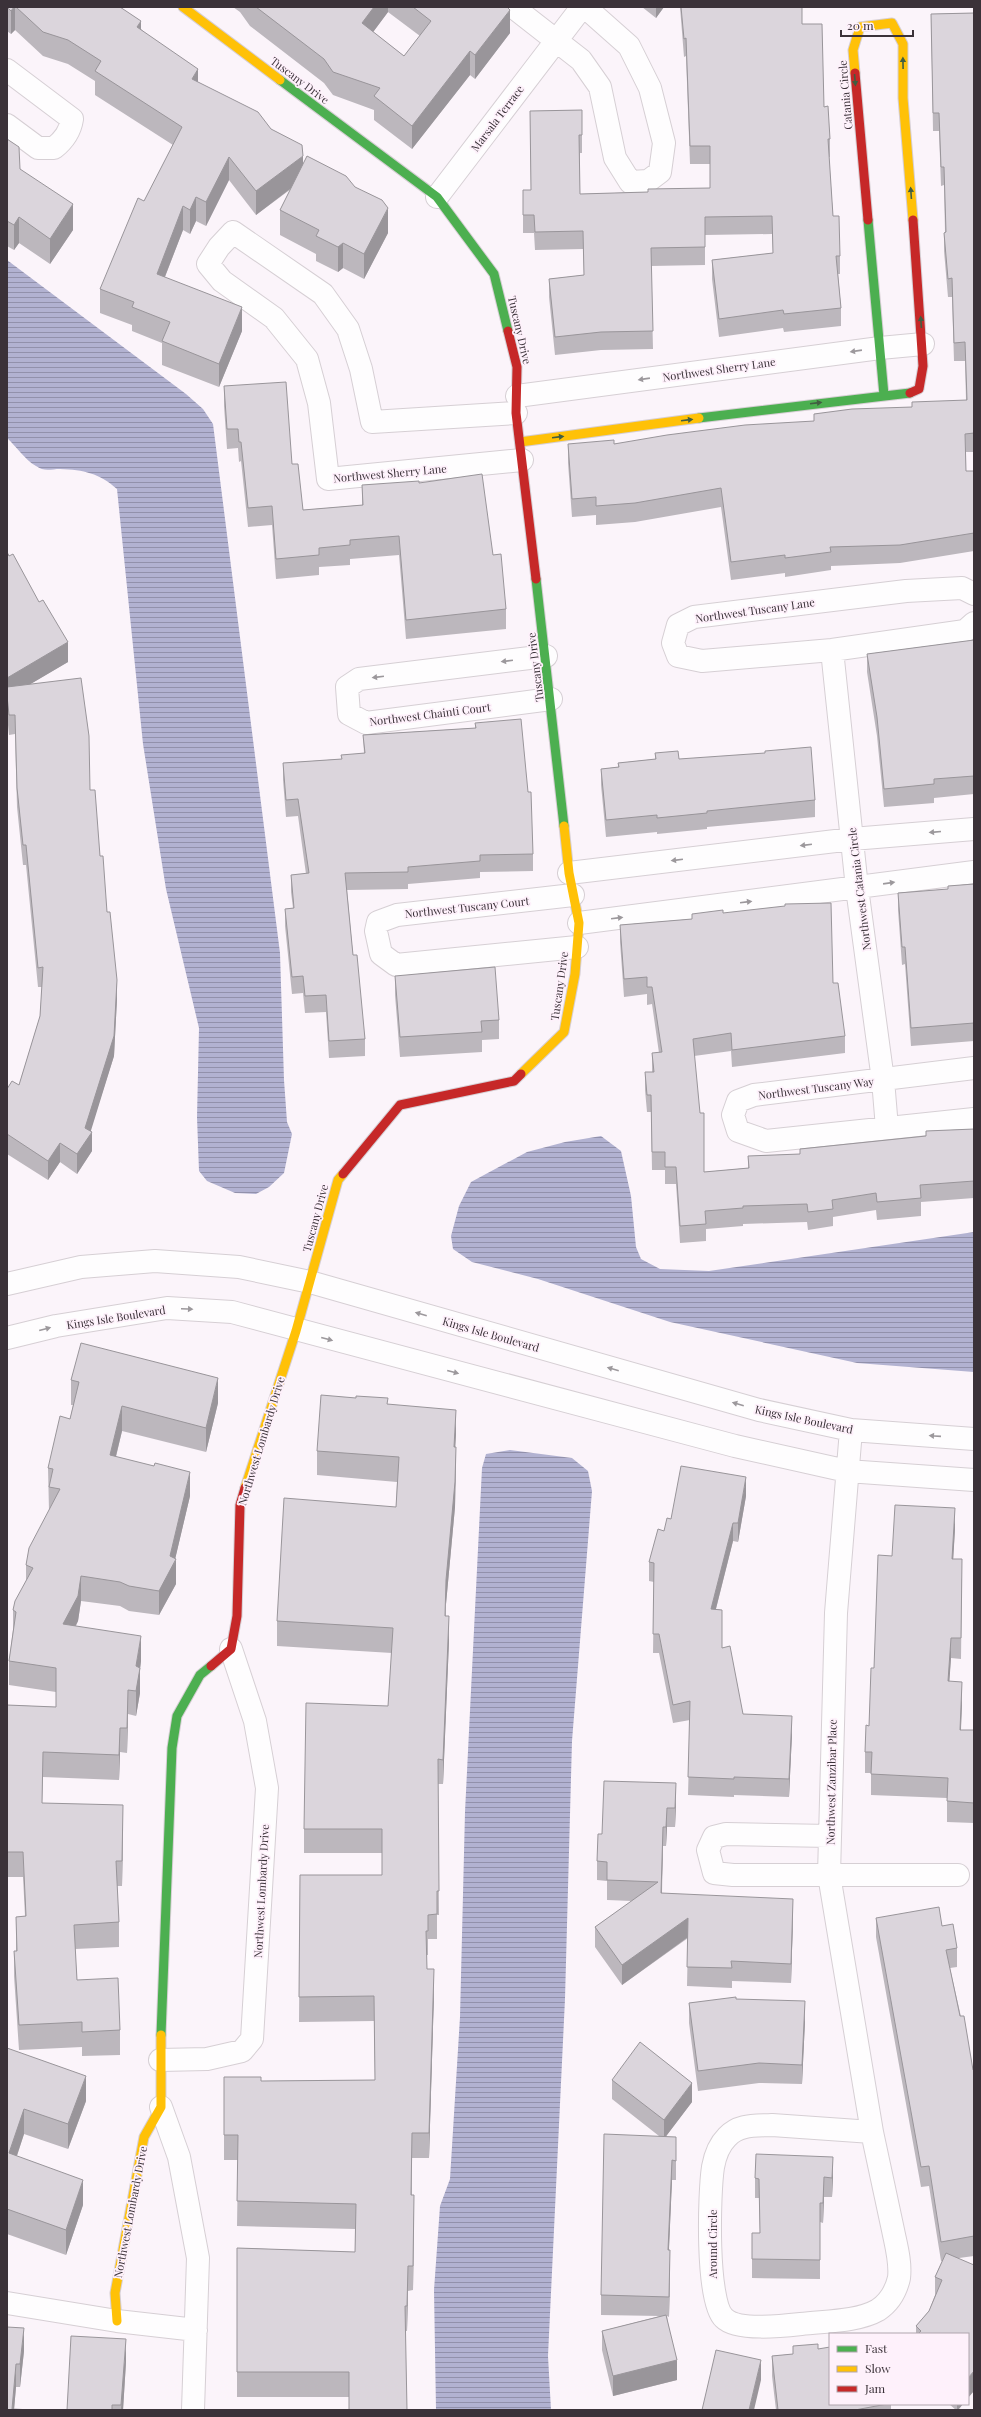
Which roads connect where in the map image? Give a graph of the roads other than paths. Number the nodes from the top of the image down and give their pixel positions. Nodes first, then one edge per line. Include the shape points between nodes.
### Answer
1 (183, 7) edge
2 (513, 7) edge
3 (583, 7) edge
4 (557, 39) junction
5 (7, 70) edge
6 (7, 125) edge
7 (437, 197) junction
8 (923, 344) junction
9 (880, 348) junction
10 (919, 389) joint
11 (884, 395) junction
12 (516, 404) junction
13 (521, 451) junction
14 (974, 594) edge
15 (974, 623) edge
16 (832, 650) junction
17 (546, 656) junction
18 (551, 700) junction
19 (974, 829) edge
20 (852, 839) junction
21 (974, 872) edge
22 (570, 873) junction
23 (857, 888) junction
24 (574, 895) junction
25 (579, 923) junction
26 (577, 947) junction
27 (974, 1068) edge
28 (884, 1080) junction
29 (974, 1119) edge
30 (887, 1128) junction
31 (310, 1282) junction
32 (7, 1284) edge
33 (296, 1331) junction
34 (7, 1338) edge
35 (851, 1430) junction
36 (974, 1439) edge
37 (847, 1471) junction
38 (974, 1480) edge
39 (231, 1649) junction
40 (830, 1836) junction
41 (829, 1875) junction
42 (958, 1875) dead end
43 (160, 2060) junction
44 (161, 2107) junction
45 (872, 2132) junction
46 (7, 2303) edge
47 (117, 2321) junction
48 (196, 2330) junction
49 (193, 2410) edge

1 - 7 street, Tuscany Drive
2 - 4 street, Marsala Terrace
3 - 4 street, Marsala Terrace
3 - 4 street, Marsala Terrace via 628,46 650,88 664,143 660,172 648,181 630,182 615,158 600,87 581,60
4 - 7 street, Marsala Terrace
5 - 6 street via 72,119 71,128 64,141 54,148 38,148
7 - 12 street, Tuscany Drive via 494,274 517,367
8 - 9 street, Northwest Sherry Lane
8 -> 9 street, Catania Circle via 903,98 903,44 892,23 860,27 852,50
8 - 10 street, Catania Circle
9 - 11 street, Catania Circle
9 -> 12 street, Northwest Sherry Lane
10 - 11 street, Northwest Sherry Lane via 909,393
13 -> 11 street, Northwest Sherry Lane
12 - 13 street, Tuscany Drive
12 - 13 street, Northwest Sherry Lane via 372,422 361,369 348,329 323,294 233,232 208,264 222,281 274,318 307,359 319,403 328,479
13 - 17 street, Tuscany Drive
14 - 16 street, Northwest Tuscany Lane via 962,588 906,590 694,617 678,625 673,643 678,656 702,661
15 - 16 street, Northwest Tuscany Lane via 965,631
16 - 20 street, Northwest Catania Circle
17 - 18 street, Tuscany Drive
17 -> 18 street, Northwest Chainti Court via 359,679 348,687 349,714 366,723
18 - 22 street, Tuscany Drive
19 -> 20 street
20 -> 22 street
20 - 23 street, Northwest Catania Circle
23 -> 21 street
22 - 24 street, Tuscany Drive
25 -> 23 street
23 - 28 street, Northwest Catania Circle
24 - 25 street, Tuscany Drive
24 - 26 street, Northwest Tuscany Court via 397,915 378,922 376,931 381,954 396,965
25 - 26 street, Tuscany Drive
26 - 31 street, Tuscany Drive via 575,974 564,1032 514,1081 400,1105 338,1180
27 - 28 street, Northwest Tuscany Way
28 - 30 street, Northwest Catania Circle
28 - 30 street, Northwest Tuscany Way via 754,1095 738,1101 733,1115 738,1132 766,1141
29 - 30 street, Northwest Tuscany Way
31 - 32 street, Kings Isle Boulevard via 239,1267 155,1261 81,1267
31 - 33 street, Tuscany Drive
35 -> 31 street, Kings Isle Boulevard via 759,1410
34 -> 33 street, Kings Isle Boulevard via 56,1326 167,1308 232,1312
33 -> 37 street, Kings Isle Boulevard via 735,1446
33 - 39 street, Northwest Lombardy Drive via 240,1505 236,1616
36 -> 35 street, Kings Isle Boulevard
35 - 37 street, Northwest Zanzibar Place
37 - 38 street, Kings Isle Boulevard
37 - 40 street, Northwest Zanzibar Place via 836,1613
39 - 43 street via 200,1675 177,1716 172,1748
39 - 43 street, Northwest Lombardy Drive via 255,1721 267,1788 252,2039 242,2051 207,2059
40 - 41 street, Northwest Zanzibar Place
40 - 41 street via 726,1834 714,1837 708,1850 714,1873
41 - 42 street
41 - 45 street, Northwest Zanzibar Place
43 - 44 street
44 - 47 street, Northwest Lombardy Drive via 144,2137 115,2293
44 - 48 street via 179,2156 198,2258
45 - 45 street, Around Circle via 772,2125 745,2126 734,2130 726,2138 718,2150 713,2167 710,2253 712,2292 717,2310 724,2319 734,2324 751,2326 794,2325 867,2315 878,2310 889,2300 896,2289 899,2264
46 - 47 street
47 - 48 street
48 - 49 street

